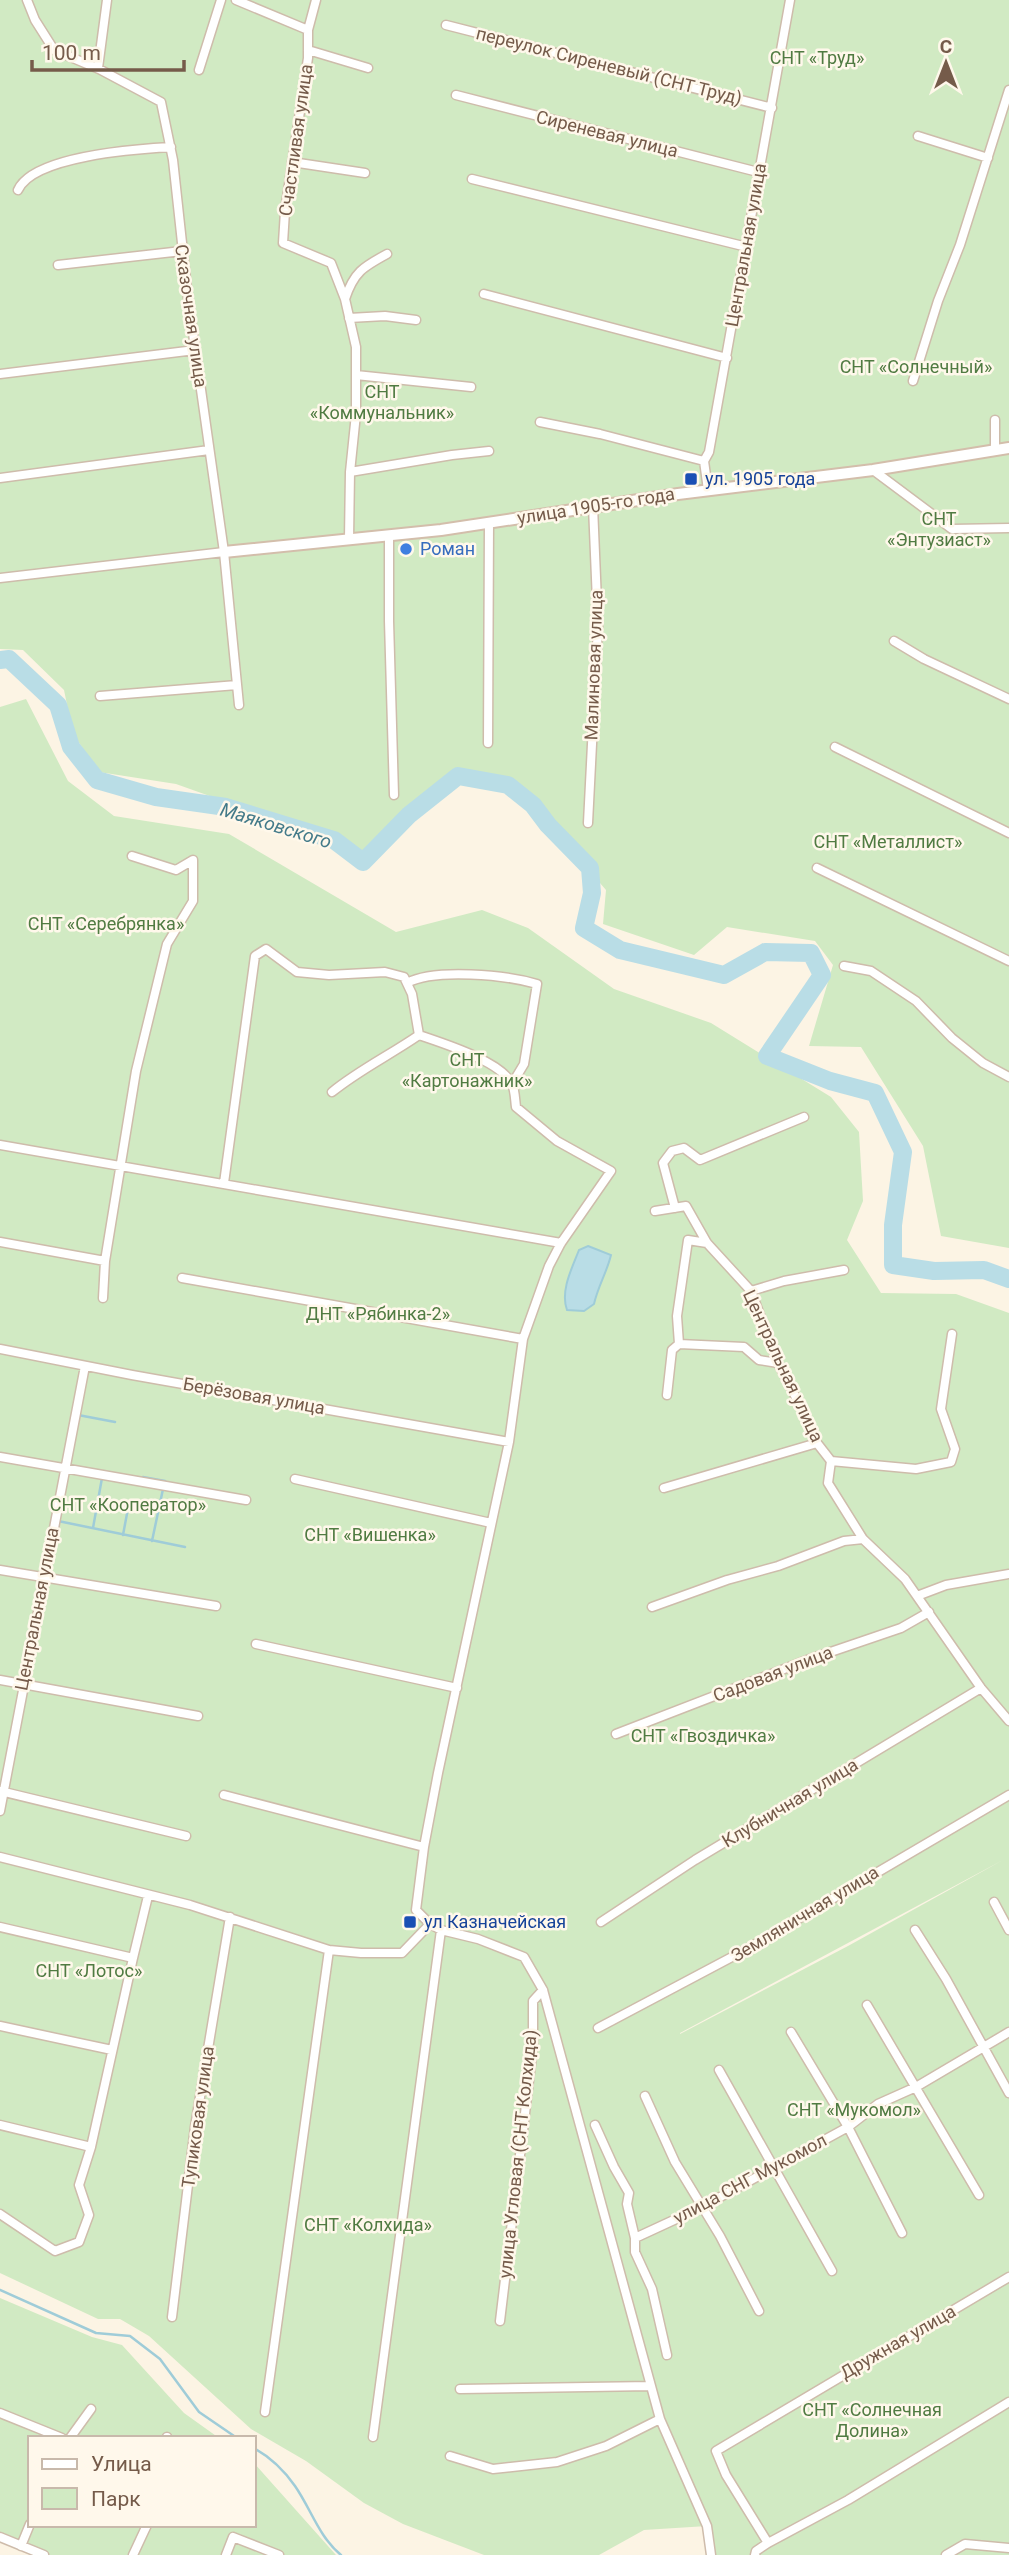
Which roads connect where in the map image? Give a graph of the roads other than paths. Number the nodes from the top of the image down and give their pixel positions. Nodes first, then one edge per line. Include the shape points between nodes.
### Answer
1 (27, 0) edge
2 (107, 0) edge
3 (221, 0) edge
4 (236, 0) edge
5 (316, 0) edge
6 (790, 0) edge
7 (446, 25) dead end
8 (308, 30) junction
9 (308, 50) junction
10 (98, 68) junction
11 (368, 68) dead end
12 (199, 70) dead end
13 (1009, 90) edge
14 (456, 95) dead end
15 (772, 108) junction
16 (918, 136) dead end
17 (171, 147) junction
18 (988, 158) junction
19 (292, 162) junction
20 (758, 172) junction
21 (365, 173) dead end
22 (472, 178) dead end
23 (18, 190) dead end
24 (747, 247) junction
25 (182, 251) junction
26 (387, 254) dead end
27 (58, 265) dead end
28 (484, 295) dead end
29 (345, 299) junction
30 (349, 318) junction
31 (416, 320) dead end
32 (195, 350) junction
33 (727, 358) junction
34 (0, 374) edge
35 (356, 376) junction
36 (913, 381) dead end
37 (471, 387) dead end
38 (995, 420) dead end
39 (540, 422) dead end
40 (1009, 448) edge
41 (209, 450) junction
42 (995, 450) junction
43 (489, 451) dead end
44 (704, 461) junction
45 (873, 470) junction
46 (350, 472) junction
47 (0, 478) edge
48 (708, 490) junction
49 (593, 506) junction
50 (489, 522) junction
51 (1009, 528) edge
52 (389, 537) junction
53 (349, 539) junction
54 (224, 552) junction
55 (0, 578) edge
56 (894, 641) dead end
57 (237, 685) junction
58 (100, 696) dead end
59 (1009, 699) edge
60 (239, 705) dead end
61 (488, 743) dead end
62 (835, 747) dead end
63 (394, 795) dead end
64 (588, 823) dead end
65 (1009, 833) edge
66 (132, 856) dead end
67 (817, 868) dead end
68 (1009, 961) edge
69 (844, 966) dead end
70 (407, 984) junction
71 (419, 1035) junction
72 (1009, 1077) edge
73 (512, 1084) junction
74 (332, 1092) dead end
75 (804, 1117) dead end
76 (0, 1145) edge
77 (120, 1165) junction
78 (224, 1183) junction
79 (675, 1208) junction
80 (655, 1211) dead end
81 (0, 1242) edge
82 (561, 1243) junction
83 (707, 1243) junction
84 (105, 1261) junction
85 (844, 1269) dead end
86 (182, 1278) dead end
87 (751, 1291) junction
88 (103, 1298) dead end
89 (953, 1334) dead end
90 (523, 1339) junction
91 (679, 1344) junction
92 (0, 1349) edge
93 (778, 1363) junction
94 (85, 1366) junction
95 (667, 1395) dead end
96 (509, 1442) junction
97 (817, 1443) junction
98 (0, 1457) edge
99 (831, 1461) junction
100 (64, 1467) junction
101 (295, 1479) dead end
102 (664, 1488) dead end
103 (246, 1500) dead end
104 (491, 1523) junction
105 (863, 1539) junction
106 (0, 1570) edge
107 (1009, 1574) edge
108 (43, 1577) junction
109 (917, 1596) junction
110 (216, 1606) dead end
111 (652, 1607) dead end
112 (929, 1612) junction
113 (257, 1644) dead end
114 (0, 1680) edge
115 (23, 1684) junction
116 (457, 1688) junction
117 (981, 1688) junction
118 (198, 1716) dead end
119 (1009, 1721) edge
120 (616, 1734) dead end
121 (2, 1792) edge
122 (223, 1795) dead end
123 (1009, 1795) edge
124 (0, 1811) edge
125 (186, 1836) dead end
126 (424, 1847) junction
127 (0, 1857) edge
128 (148, 1896) junction
129 (994, 1902) dead end
130 (230, 1917) junction
131 (601, 1922) dead end
132 (430, 1924) junction
133 (0, 1927) edge
134 (441, 1930) junction
135 (915, 1930) dead end
136 (1009, 1930) edge
137 (329, 1950) junction
138 (133, 1958) junction
139 (543, 1990) junction
140 (867, 2005) dead end
141 (0, 2026) edge
142 (598, 2028) dead end
143 (791, 2032) dead end
144 (1009, 2032) edge
145 (985, 2047) junction
146 (112, 2050) junction
147 (719, 2070) dead end
148 (916, 2087) junction
149 (1009, 2093) edge
150 (645, 2096) dead end
151 (0, 2125) edge
152 (595, 2125) dead end
153 (848, 2127) junction
154 (91, 2147) junction
155 (774, 2166) junction
156 (979, 2195) dead end
157 (702, 2207) junction
158 (0, 2214) edge
159 (902, 2233) dead end
160 (635, 2238) junction
161 (832, 2271) dead end
162 (1009, 2277) edge
163 (759, 2311) dead end
164 (172, 2317) dead end
165 (500, 2321) dead end
166 (667, 2355) dead end
167 (651, 2386) junction
168 (460, 2389) dead end
169 (1009, 2402) edge
170 (91, 2409) dead end
171 (265, 2412) dead end
172 (0, 2413) edge
173 (660, 2419) junction
174 (57, 2436) edge
175 (71, 2436) edge
176 (373, 2437) dead end
177 (450, 2456) dead end
178 (29, 2527) edge
179 (146, 2527) edge
180 (0, 2537) edge
181 (768, 2543) junction
182 (21, 2546) junction
183 (1009, 2548) edge
184 (44, 2555) edge
185 (133, 2555) edge
186 (226, 2555) edge
187 (279, 2555) edge
188 (711, 2555) edge
189 (755, 2555) edge
190 (946, 2555) edge

1 - 10 street, Сказочная улица via 54,50
2 - 10 street
3 - 12 street
4 - 8 street
5 - 8 street, Счастливая улица
6 - 15 street, Центральная улица
7 - 15 street, переулок Сиреневый (СНТ Труд)
8 - 9 street, Счастливая улица
9 - 11 street
9 - 19 street, Счастливая улица
10 - 17 street, Сказочная улица via 161,102
13 - 18 street
14 - 20 street, Сиреневая улица
15 - 20 street, Центральная улица
16 - 18 street
17 - 23 street via 114,151 58,163 22,181
17 - 25 street, Сказочная улица
18 - 36 street
19 - 21 street
19 - 29 street, Счастливая улица via 283,243 331,263
20 - 24 street, Центральная улица
22 - 24 street
24 - 33 street, Центральная улица
25 - 27 street
25 - 32 street, Сказочная улица
26 - 29 street via 362,267
28 - 33 street
29 - 30 street, Счастливая улица
30 - 31 street
30 - 35 street, Счастливая улица
32 - 34 street
32 - 41 street, Сказочная улица
33 - 44 street, Центральная улица
35 - 37 street
35 - 46 street, Счастливая улица
38 - 42 street
39 - 44 street
40 - 42 street, улица 1905-го года
41 - 47 street
41 - 54 street, Сказочная улица
42 - 45 street, улица 1905-го года
43 - 46 street
44 - 48 street, Центральная улица
45 - 48 street, улица 1905-го года
45 - 51 street via 951,529
46 - 53 street, Счастливая улица
48 - 49 street, улица 1905-го года
49 - 50 street, улица 1905-го года
49 - 64 street, Малиновая улица via 598,626
50 - 52 street, улица 1905-го года
50 - 61 street
52 - 53 street, улица 1905-го года
52 - 63 street
53 - 54 street, улица 1905-го года
54 - 55 street
54 - 57 street, Сказочная улица
56 - 59 street
57 - 58 street
57 - 60 street, Сказочная улица
62 - 65 street
66 - 77 street via 176,870 193,860 192,901 167,944 136,1071
67 - 68 street
69 - 72 street via 871,971 915,1001 983,1063
70 - 71 street
70 - 73 street via 419,977 447,974 537,984 524,1064
70 - 78 street via 404,977 385,972 297,972 266,948 255,956
71 - 73 street via 465,1051
71 - 74 street
73 - 82 street via 516,1107 557,1141 611,1171
75 - 79 street via 700,1160 684,1148 671,1151 663,1163
76 - 77 street
77 - 78 street
77 - 84 street
78 - 82 street
79 - 80 street
79 - 83 street, Центральная улица via 686,1206
81 - 84 street
82 - 90 street
83 - 87 street, Центральная улица
83 - 91 street via 688,1240 677,1316
84 - 88 street
85 - 87 street
86 - 90 street
87 - 93 street, Центральная улица
89 - 99 street via 941,1409 955,1448 951,1462 916,1469
90 - 96 street
91 - 93 street via 744,1347 760,1360
91 - 95 street via 671,1350
92 - 94 street, Берёзовая улица
93 - 97 street, Центральная улица
94 - 96 street, Берёзовая улица
94 - 100 street, Центральная улица
96 - 104 street
97 - 99 street, Центральная улица
97 - 102 street
98 - 100 street
99 - 105 street, Центральная улица via 828,1483
100 - 103 street
100 - 108 street, Центральная улица
101 - 104 street
104 - 116 street
105 - 109 street, Центральная улица
105 - 111 street via 844,1541
106 - 108 street
107 - 109 street via 946,1585
108 - 110 street
108 - 115 street, Центральная улица
109 - 112 street, Центральная улица
112 - 117 street, Центральная улица
112 - 120 street, Садовая улица via 901,1628
113 - 116 street
114 - 115 street
115 - 118 street
115 - 121 street, Центральная улица
116 - 126 street
117 - 119 street, Центральная улица
117 - 131 street, Клубничная улица via 695,1860
121 - 124 street, Центральная улица
121 - 125 street
122 - 126 street
123 - 142 street, Земляничная улица via 747,1949
126 - 132 street via 416,1910
127 - 128 street
128 - 130 street
128 - 138 street
129 - 136 street
130 - 137 street
130 - 164 street, Тупиковая улица via 194,2127
132 - 134 street
132 - 137 street via 402,1953
133 - 138 street
134 - 139 street via 524,1957
134 - 176 street
135 - 145 street
137 - 171 street
138 - 146 street
139 - 165 street, улица Угловая (СНТ Колхида) via 533,2001 533,2047
139 - 167 street
140 - 148 street
141 - 146 street
143 - 153 street
144 - 145 street, улица СНГ Мукомол
145 - 148 street, улица СНГ Мукомол
145 - 149 street
146 - 154 street
147 - 155 street
148 - 153 street, улица СНГ Мукомол via 878,2104
148 - 156 street
150 - 157 street
151 - 154 street
152 - 160 street via 629,2193
153 - 155 street, улица СНГ Мукомол
153 - 159 street
154 - 158 street via 79,2185 89,2215 79,2242 55,2250
155 - 157 street, улица СНГ Мукомол
155 - 161 street
157 - 160 street, улица СНГ Мукомол
157 - 163 street
160 - 166 street via 635,2252 652,2289
162 - 181 street, Дружная улица via 716,2451
167 - 168 street
167 - 173 street
169 - 181 street via 848,2501
170 - 175 street
172 - 174 street
173 - 177 street via 606,2446 556,2462 493,2469
173 - 188 street via 707,2525
178 - 182 street
179 - 185 street
180 - 182 street
181 - 189 street
182 - 184 street
183 - 190 street via 965,2544
186 - 187 street via 233,2537

